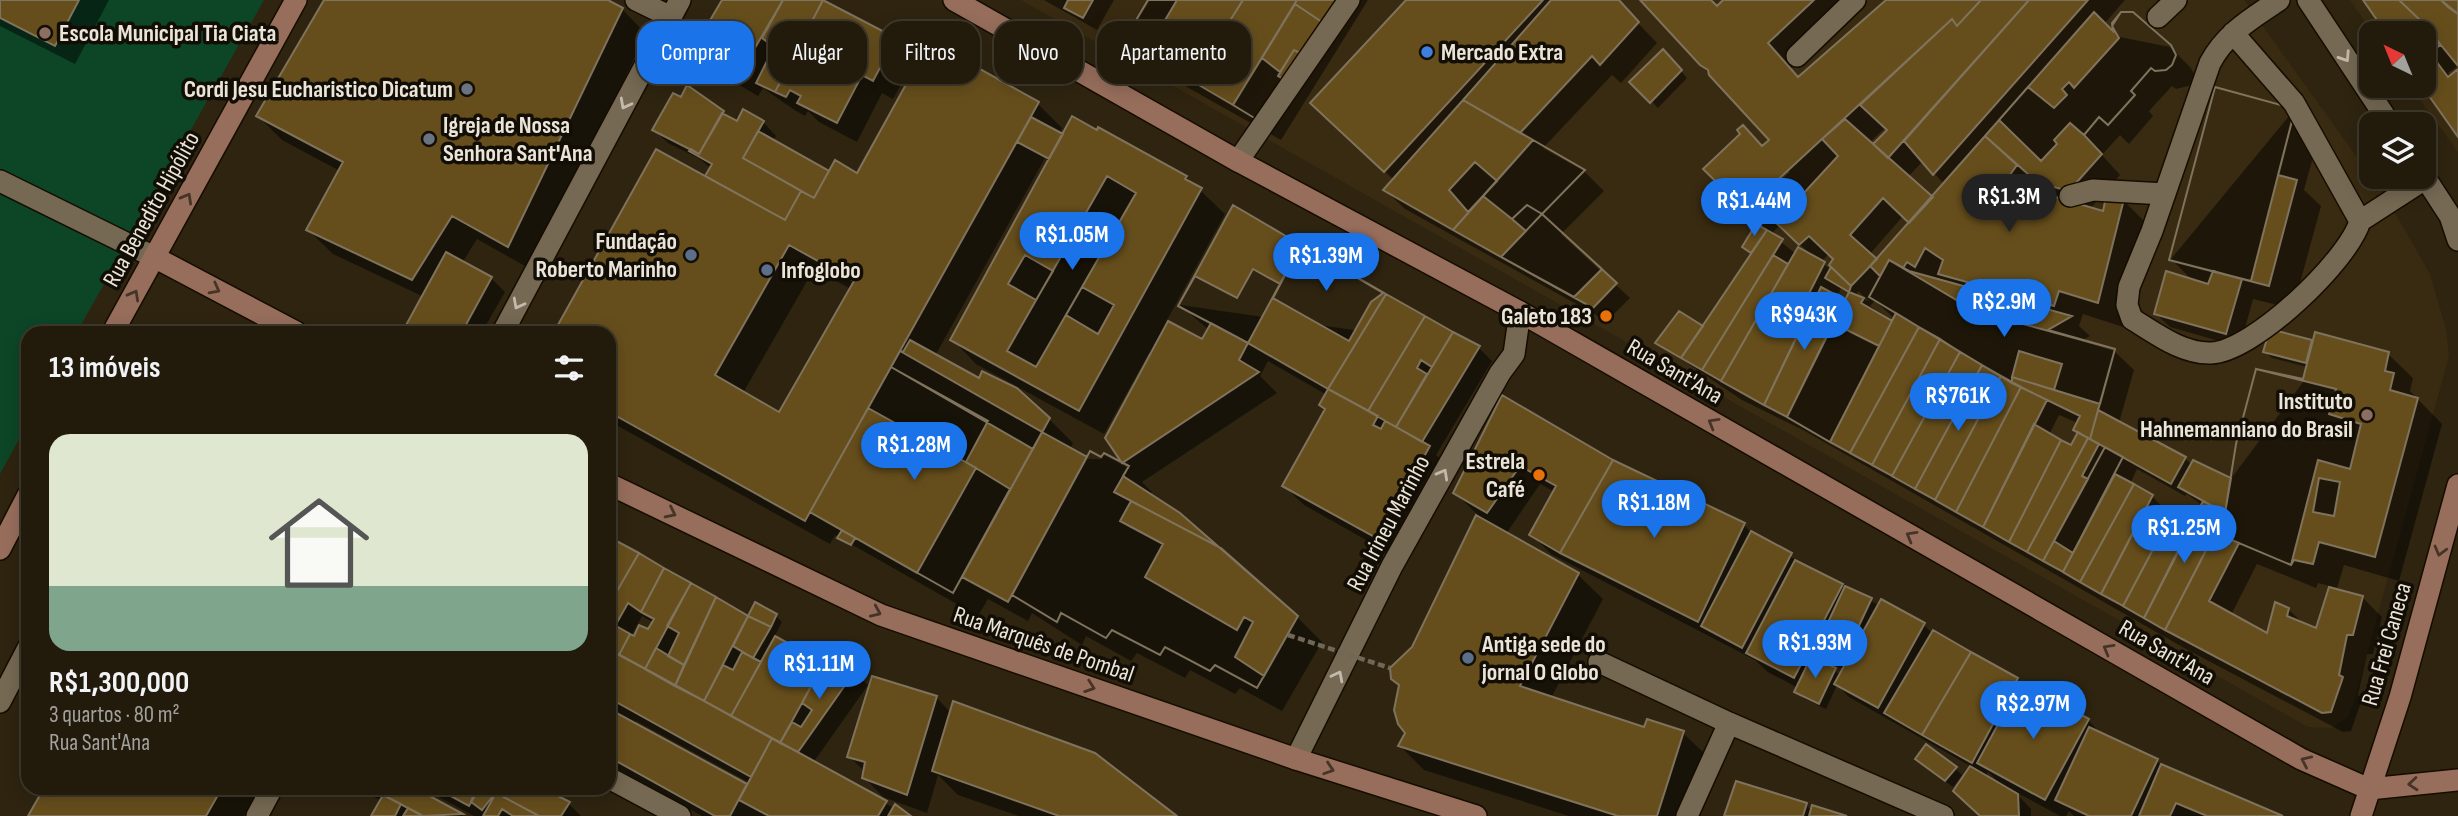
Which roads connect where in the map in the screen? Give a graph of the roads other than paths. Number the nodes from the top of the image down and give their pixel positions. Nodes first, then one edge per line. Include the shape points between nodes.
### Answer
1 (296, 0) edge
2 (636, 0) edge
3 (954, 0) edge
4 (1349, 0) edge
5 (1855, 0) edge
6 (2176, 0) edge
7 (2279, 0) edge
8 (2308, 0) edge
9 (675, 9) edge
10 (2158, 17) dead end
11 (2233, 33) junction
12 (1797, 56) dead end
13 (2382, 112) edge
14 (1238, 160) junction
15 (0, 181) edge
16 (2407, 189) edge
17 (2433, 189) edge
18 (2165, 194) junction
19 (2070, 196) dead end
20 (2360, 221) junction
21 (2458, 240) edge
22 (154, 257) junction
23 (1520, 312) junction
24 (116, 326) edge
25 (285, 326) edge
26 (506, 326) edge
27 (2458, 485) edge
28 (616, 487) edge
29 (21, 508) edge
30 (0, 549) edge
31 (21, 662) edge
32 (1599, 662) dead end
33 (0, 702) edge
34 (1729, 723) junction
35 (1296, 759) junction
36 (2458, 780) edge
37 (616, 782) edge
38 (2369, 789) junction
39 (270, 795) edge
40 (265, 813) edge
41 (680, 816) edge
42 (1476, 816) edge
43 (1687, 816) edge
44 (1943, 816) edge
45 (2361, 816) edge

22 -> 1 main road, Rua Benedito Hipólito
2 - 9 street
3 - 14 main road, Rua Sant'Ana
4 - 14 street
5 - 12 street
6 - 10 street
7 - 11 street
8 -> 13 street
9 -> 26 street
11 - 18 street via 2221,42 2210,63
11 - 20 street via 2294,103
14 - 23 main road, Rua Sant'Ana
15 - 22 street
16 - 20 street
17 - 21 street via 2450,216
18 - 19 street via 2092,190
18 - 20 street via 2129,287 2127,304 2132,319 2169,342 2212,354 2247,339 2295,305 2346,249
24 -> 22 main road, Rua Benedito Hipólito
22 -> 25 main road
35 -> 23 street, Rua Irineu Marinho via 1392,566 1514,354
38 -> 23 main road, Rua Sant'Ana via 2301,759
27 -> 38 main road, Rua Frei Caneca via 2400,697
28 -> 35 main road, Rua Marquês de Pombal via 881,615
29 - 30 main road
31 - 33 street
32 - 34 street
34 - 43 street
34 - 44 street
35 -> 42 main road, Rua Marquês de Pombal
36 -> 38 main road
37 - 41 street
38 - 45 main road, Rua Frei Caneca
39 - 40 street

